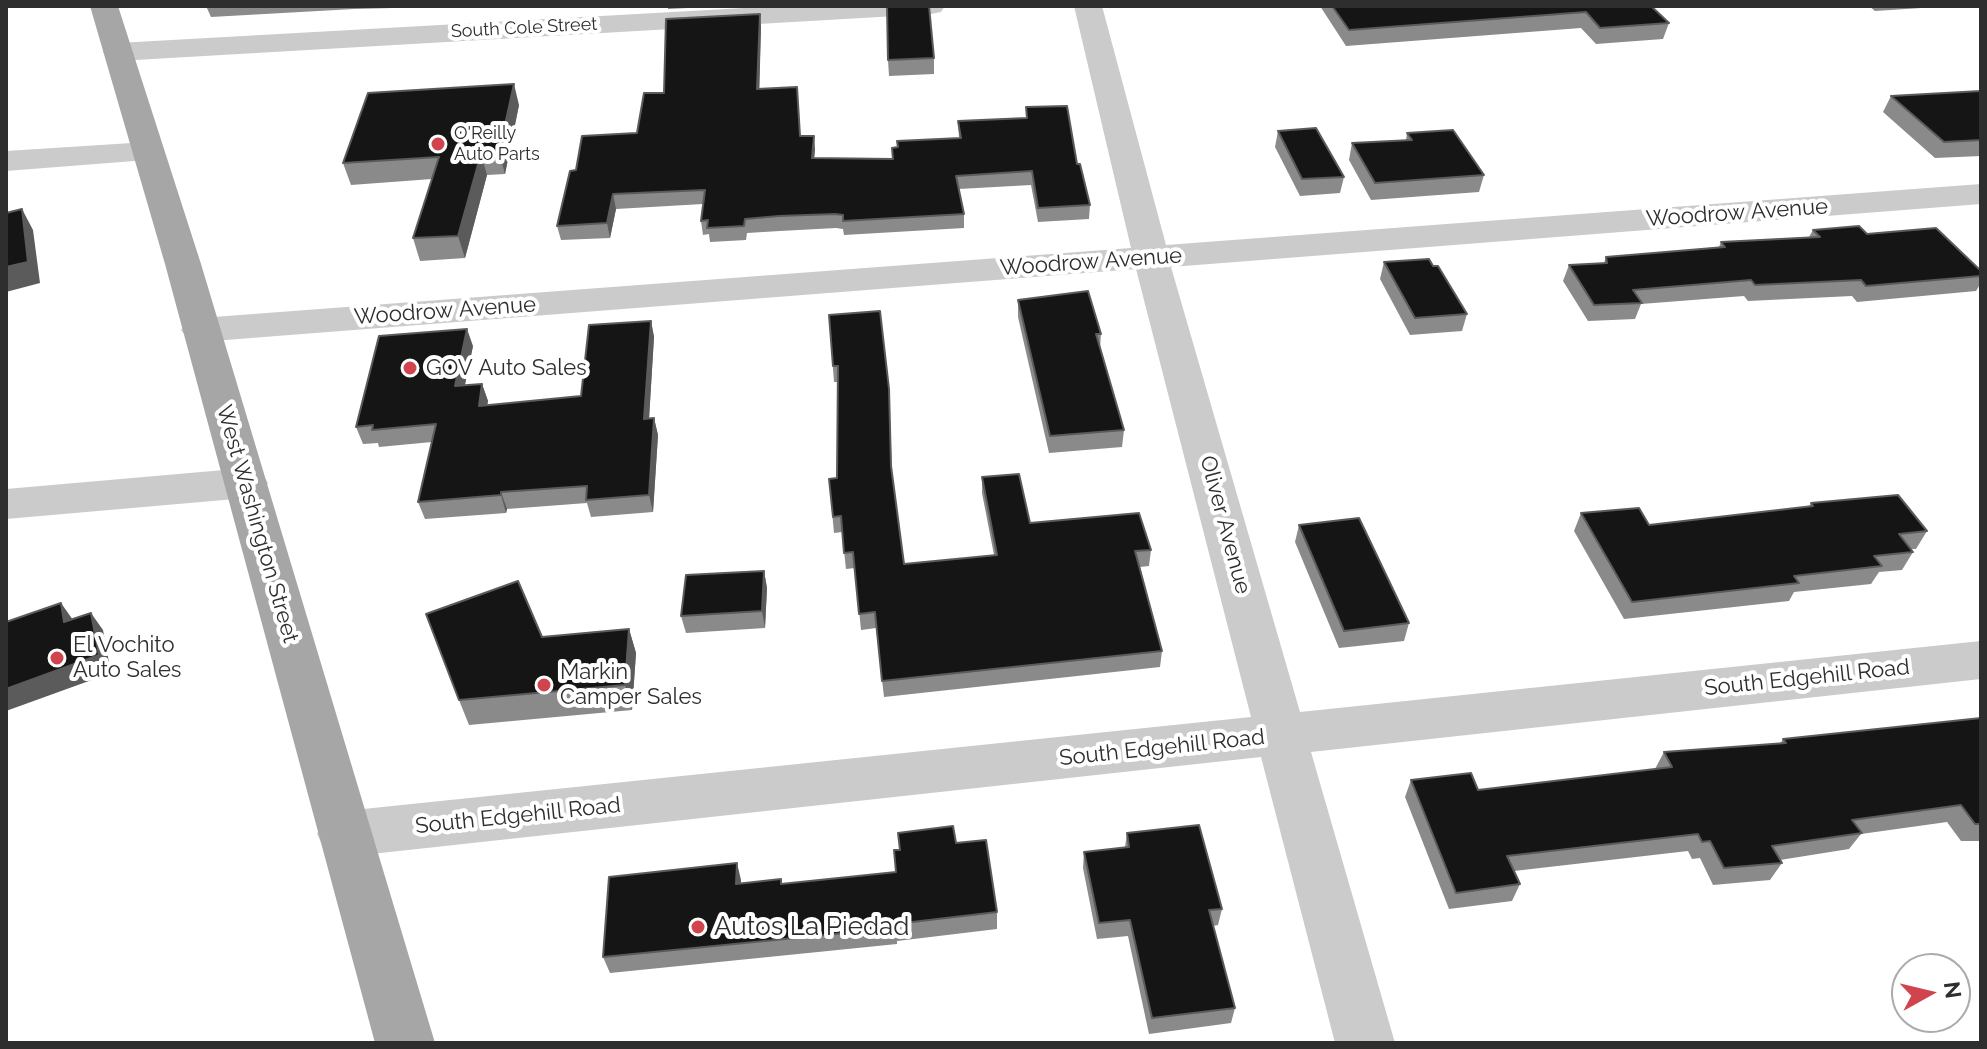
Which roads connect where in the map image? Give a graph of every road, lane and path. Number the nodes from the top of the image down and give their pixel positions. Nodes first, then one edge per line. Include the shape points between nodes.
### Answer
1 (104, 6) edge
2 (931, 6) edge
3 (1088, 6) edge
4 (118, 52) junction
5 (148, 152) junction
6 (6, 161) edge
7 (1981, 194) edge
8 (1151, 258) junction
9 (200, 330) junction
10 (247, 483) junction
11 (6, 504) edge
12 (1981, 660) edge
13 (1283, 735) junction
14 (344, 834) junction
15 (405, 1043) edge
16 (1365, 1043) edge

1 - 4 main road, West Washington Street
2 - 4 street, South Cole Street
3 - 8 street, Oliver Avenue
4 - 5 main road, West Washington Street
5 - 6 street
5 - 9 main road, West Washington Street
7 - 8 street, Woodrow Avenue
8 - 9 street, Woodrow Avenue
8 - 13 street, Oliver Avenue
9 - 10 main road, West Washington Street
10 - 11 street
10 - 14 main road, West Washington Street
12 - 13 street, South Edgehill Road
13 - 14 street, South Edgehill Road
13 - 16 street, Oliver Avenue
14 - 15 main road, West Washington Street

